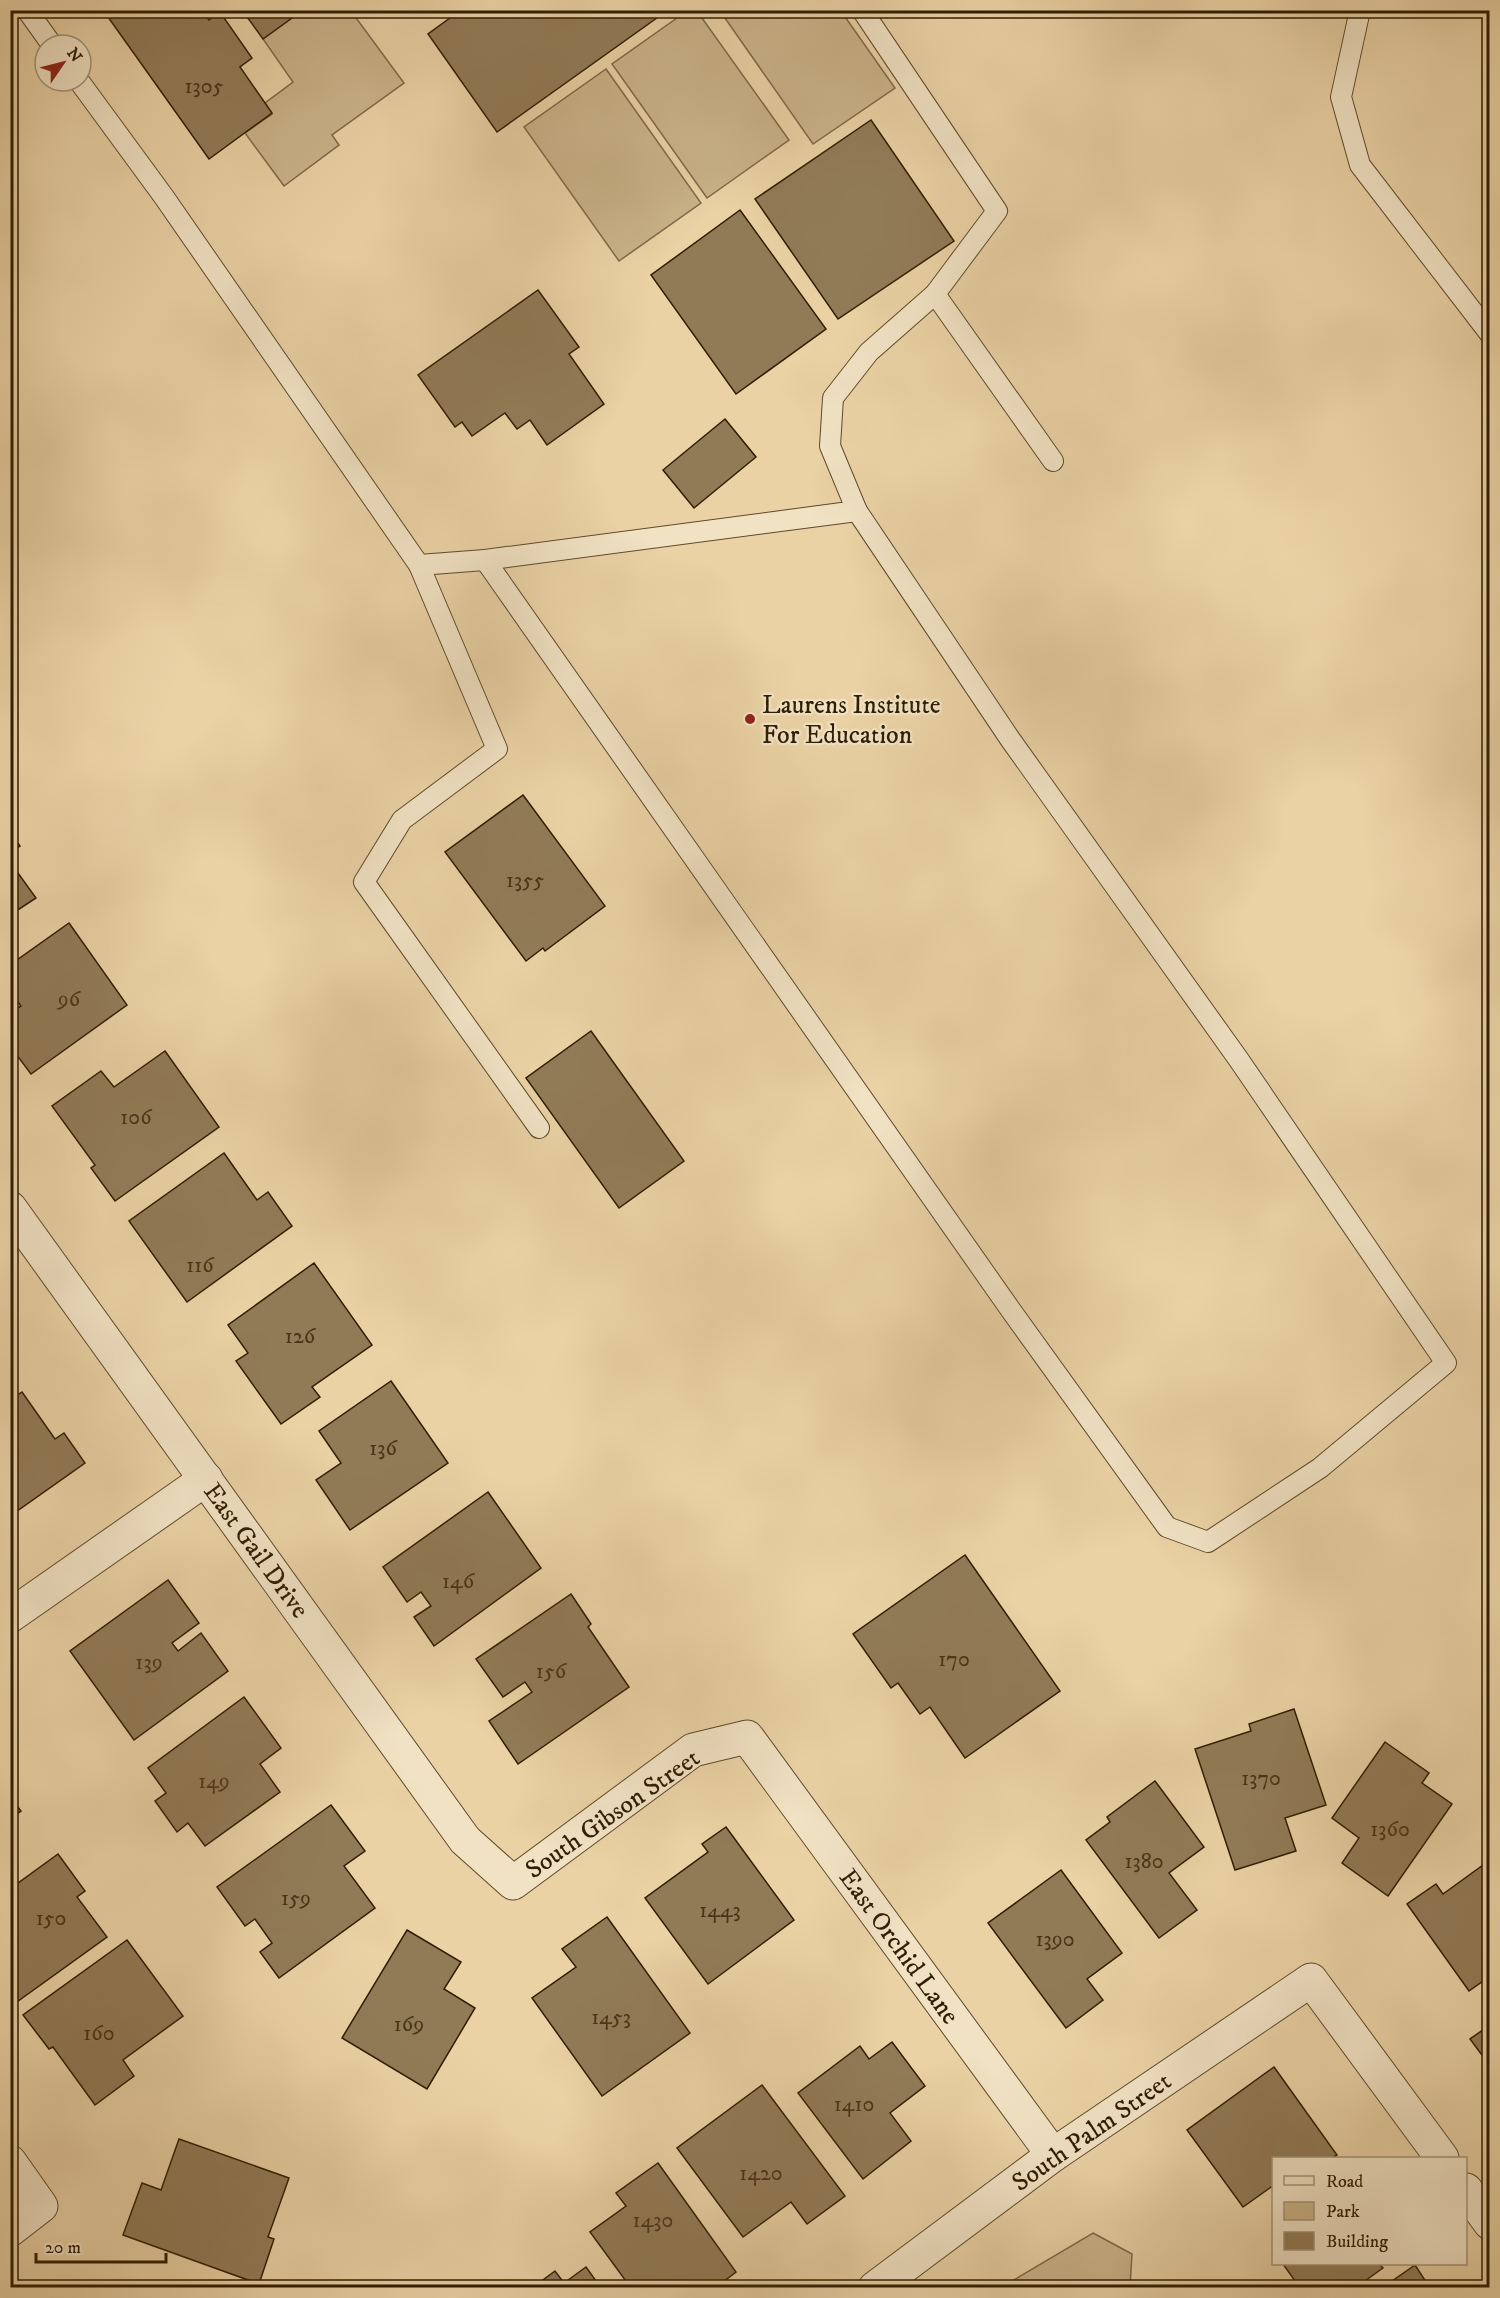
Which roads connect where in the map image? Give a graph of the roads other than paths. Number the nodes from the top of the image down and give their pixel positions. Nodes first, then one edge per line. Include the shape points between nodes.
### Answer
1 (27, 10) edge
2 (862, 10) edge
3 (1360, 10) edge
4 (43, 33) edge
5 (87, 93) edge
6 (935, 294) junction
7 (1490, 334) edge
8 (1053, 461) dead end
9 (857, 511) junction
10 (485, 560) junction
11 (419, 565) junction
12 (539, 1128) dead end
13 (10, 1208) edge
14 (206, 1479) junction
15 (10, 1616) edge
16 (747, 1737) joint
17 (513, 1883) joint
18 (1053, 2155) junction
19 (1441, 2157) edge
20 (10, 2162) edge
21 (1467, 2191) edge
22 (1490, 2223) edge
23 (10, 2230) edge
24 (875, 2288) edge

1 - 4 lane
2 - 6 lane via 997,211
3 - 7 lane via 1341,97 1360,165
5 - 11 lane via 164,197
6 - 8 lane
6 - 9 lane via 869,352 833,398 830,446
9 - 10 lane
9 - 10 lane via 1010,739 1239,1060 1446,1363 1320,1468 1208,1542 1167,1527 1010,1310
10 - 11 lane
11 - 12 lane via 497,749 402,820 363,882
13 - 14 street, East Gail Drive
14 - 15 street
14 - 17 street, East Gail Drive via 465,1840
16 - 17 street, South Gibson Street via 693,1750
16 - 18 street, East Orchid Lane
18 - 19 street, South Palm Street via 1311,1980
18 - 24 street, South Palm Street
20 - 23 street via 41,2206
21 - 22 street

